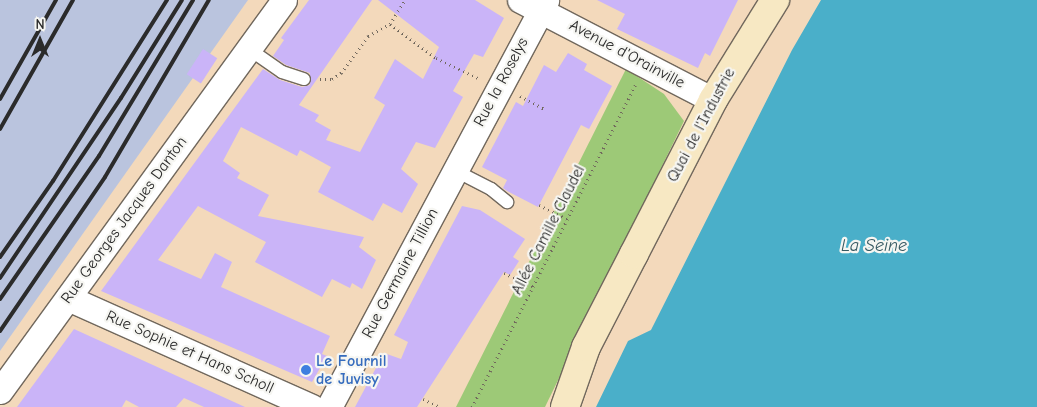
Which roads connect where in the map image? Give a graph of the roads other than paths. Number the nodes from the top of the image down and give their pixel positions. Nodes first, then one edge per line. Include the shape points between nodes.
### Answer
1 (284, 0) edge
2 (774, 0) edge
3 (535, 4) edge
4 (249, 49) junction
5 (308, 77) road end
6 (713, 100) junction
7 (456, 168) junction
8 (507, 202) dead end
9 (68, 298) junction
10 (0, 391) edge
11 (312, 407) edge
12 (329, 407) edge
13 (565, 407) edge

1 - 4 street, Rue Georges Jacques Danton
2 - 6 main road, Quai de l'Industrie
3 - 6 street, Avenue d'Orainville
3 - 7 street, Rue la Roselys via 498,88
4 - 5 lane via 282,72
4 - 9 street, Rue Georges Jacques Danton
6 - 13 main road, Quai de l'Industrie via 586,347
7 - 8 lane
7 - 12 street, Rue Germaine Tillion
9 - 10 street, Rue Georges Jacques Danton
9 - 11 street, Rue Sophie et Hans Scholl

